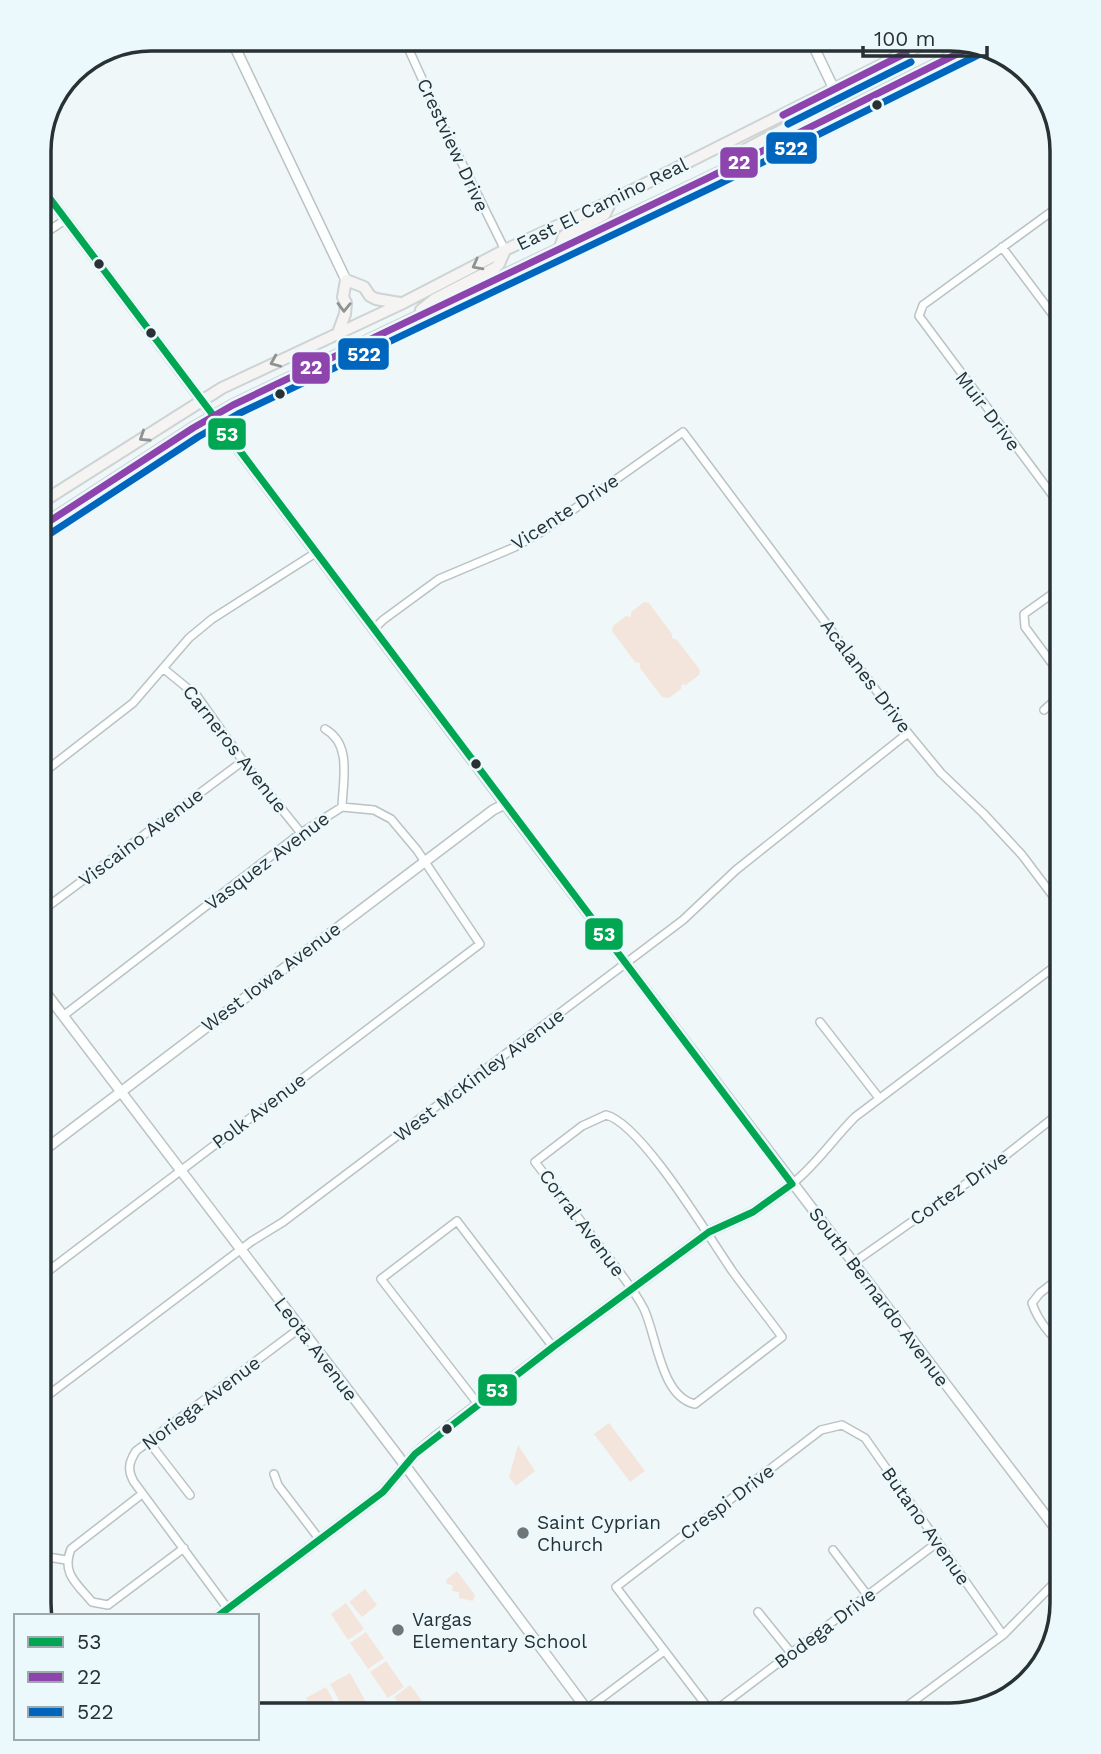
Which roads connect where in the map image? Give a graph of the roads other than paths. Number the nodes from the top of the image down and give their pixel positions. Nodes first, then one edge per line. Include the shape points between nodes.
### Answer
1 (237, 51) edge
2 (410, 51) edge
3 (816, 51) edge
4 (909, 51) edge
5 (962, 52) edge
6 (834, 89) junction
7 (721, 172) junction
8 (51, 201) edge
9 (611, 201) junction
10 (1050, 213) edge
11 (65, 220) junction
12 (51, 229) edge
13 (1002, 247) junction
14 (505, 250) junction
15 (559, 250) junction
16 (346, 280) junction
17 (401, 304) junction
18 (1050, 311) edge
19 (408, 321) junction
20 (338, 333) junction
21 (201, 400) junction
22 (213, 416) junction
23 (683, 432) joint
24 (1050, 492) edge
25 (51, 496) edge
26 (51, 519) edge
27 (317, 552) junction
28 (1050, 596) edge
29 (374, 629) junction
30 (1050, 661) edge
31 (164, 669) junction
32 (1050, 704) edge
33 (1044, 709) dead end
34 (325, 729) dead end
35 (908, 733) junction
36 (243, 761) junction
37 (51, 767) edge
38 (505, 804) junction
39 (342, 807) junction
40 (301, 833) junction
41 (424, 862) junction
42 (1050, 892) edge
43 (51, 904) edge
44 (480, 944) joint
45 (626, 963) junction
46 (1050, 970) edge
47 (51, 1000) edge
48 (63, 1016) junction
49 (820, 1022) dead end
50 (120, 1091) junction
51 (879, 1098) junction
52 (1050, 1121) edge
53 (51, 1144) edge
54 (180, 1170) junction
55 (792, 1184) junction
56 (709, 1232) junction
57 (241, 1250) junction
58 (853, 1263) junction
59 (51, 1268) edge
60 (1050, 1285) edge
61 (632, 1288) junction
62 (300, 1328) junction
63 (1050, 1335) edge
64 (553, 1347) junction
65 (51, 1392) edge
66 (478, 1404) junction
67 (842, 1425) joint
68 (149, 1442) junction
69 (405, 1467) junction
70 (274, 1474) dead end
71 (141, 1492) junction
72 (190, 1495) dead end
73 (1050, 1521) edge
74 (320, 1540) junction
75 (939, 1542) junction
76 (184, 1548) junction
77 (834, 1550) dead end
78 (51, 1558) edge
79 (66, 1560) junction
80 (1050, 1587) edge
81 (869, 1596) junction
82 (228, 1609) junction
83 (758, 1612) dead end
84 (221, 1614) edge
85 (1003, 1635) junction
86 (664, 1651) junction
87 (792, 1654) junction
88 (579, 1703) edge
89 (599, 1703) edge
90 (704, 1703) edge
91 (726, 1703) edge
92 (912, 1703) edge

1 - 16 street
2 - 14 street, Crestview Drive
3 - 6 street
4 - 6 main road, East El Camino Real
5 - 7 main road, East El Camino Real
6 - 7 main road via 832,102 743,151
6 - 9 main road, East El Camino Real
7 - 15 main road, East El Camino Real
8 - 11 street, South Bernardo Avenue
9 - 14 main road, East El Camino Real
9 - 15 main road via 605,214 564,236
10 - 13 street
11 - 12 street
11 - 21 street, South Bernardo Avenue
13 - 18 street
13 - 24 street, Muir Drive via 930,300 919,311 920,320
14 -> 17 main road, East El Camino Real
14 - 19 main road via 495,268 435,299
15 - 19 main road, East El Camino Real
16 - 17 main road via 364,287 376,299
16 -> 20 main road via 345,314
17 - 20 main road, East El Camino Real
19 - 22 main road
20 -> 21 main road, East El Camino Real
21 - 22 street, South Bernardo Avenue
21 -> 25 main road, East El Camino Real
22 - 26 main road
22 - 27 street, South Bernardo Avenue
23 - 29 street, Vicente Drive via 543,531 439,579
23 - 35 street, Acalanes Drive
27 - 29 street, South Bernardo Avenue
27 - 31 street via 212,619
28 - 30 street via 1024,614 1023,620
29 - 38 street, South Bernardo Avenue
31 - 36 street, Carneros Avenue via 197,696
31 - 37 street via 132,703
32 - 33 street
34 - 39 street via 336,735 344,752
35 - 42 street, Acalanes Drive via 1022,855
35 - 45 street, West McKinley Avenue
36 - 40 street, Carneros Avenue
36 - 43 street, Viscaino Avenue
38 - 41 street, West Iowa Avenue
38 - 45 street, South Bernardo Avenue
39 - 40 street, Vasquez Avenue
39 - 41 street, Vasquez Avenue via 374,810 391,820
40 - 48 street, Vasquez Avenue
41 - 44 street, Vasquez Avenue
41 - 50 street, West Iowa Avenue
44 - 54 street, Polk Avenue
45 - 55 street, South Bernardo Avenue
45 - 57 street, West McKinley Avenue
46 - 51 street
47 - 48 street, Leota Avenue
48 - 50 street, Leota Avenue
49 - 51 street
50 - 53 street, West Iowa Avenue
50 - 54 street, Leota Avenue
51 - 55 street
52 - 58 street, Cortez Drive
54 - 57 street, Leota Avenue
54 - 59 street, Polk Avenue
55 - 56 street via 753,1212
55 - 58 street, South Bernardo Avenue
56 - 61 street
56 - 61 street, Corral Avenue via 782,1337 695,1404 676,1395
56 - 61 street, Corral Avenue via 637,1136 615,1117 606,1115 582,1126 535,1162
57 - 62 street, Leota Avenue
57 - 65 street, West McKinley Avenue
58 - 73 street, South Bernardo Avenue
60 - 63 street via 1032,1303
61 - 64 street
62 - 68 street, Noriega Avenue
62 - 69 street, Leota Avenue
64 - 66 street
64 - 66 street via 457,1221 381,1279
66 - 69 street via 434,1437
67 - 75 street, Butano Avenue via 865,1438
67 - 86 street, Crespi Drive via 821,1430 616,1587
68 - 71 street, Noriega Avenue via 136,1451 129,1465
68 - 72 street
69 - 74 street via 383,1492
69 - 88 street, Leota Avenue
70 - 74 street
71 - 76 street
71 - 79 street via 71,1549
74 - 82 street
75 - 81 street, Bodega Drive
75 - 85 street, Butano Avenue
76 - 79 street via 108,1605 92,1602 68,1572
76 - 82 street
77 - 81 street
78 - 79 street
80 - 85 street
81 - 87 street, Bodega Drive
82 - 84 street
83 - 87 street
85 - 92 street
86 - 89 street
86 - 90 street, Bodega Drive
87 - 91 street, Bodega Drive

